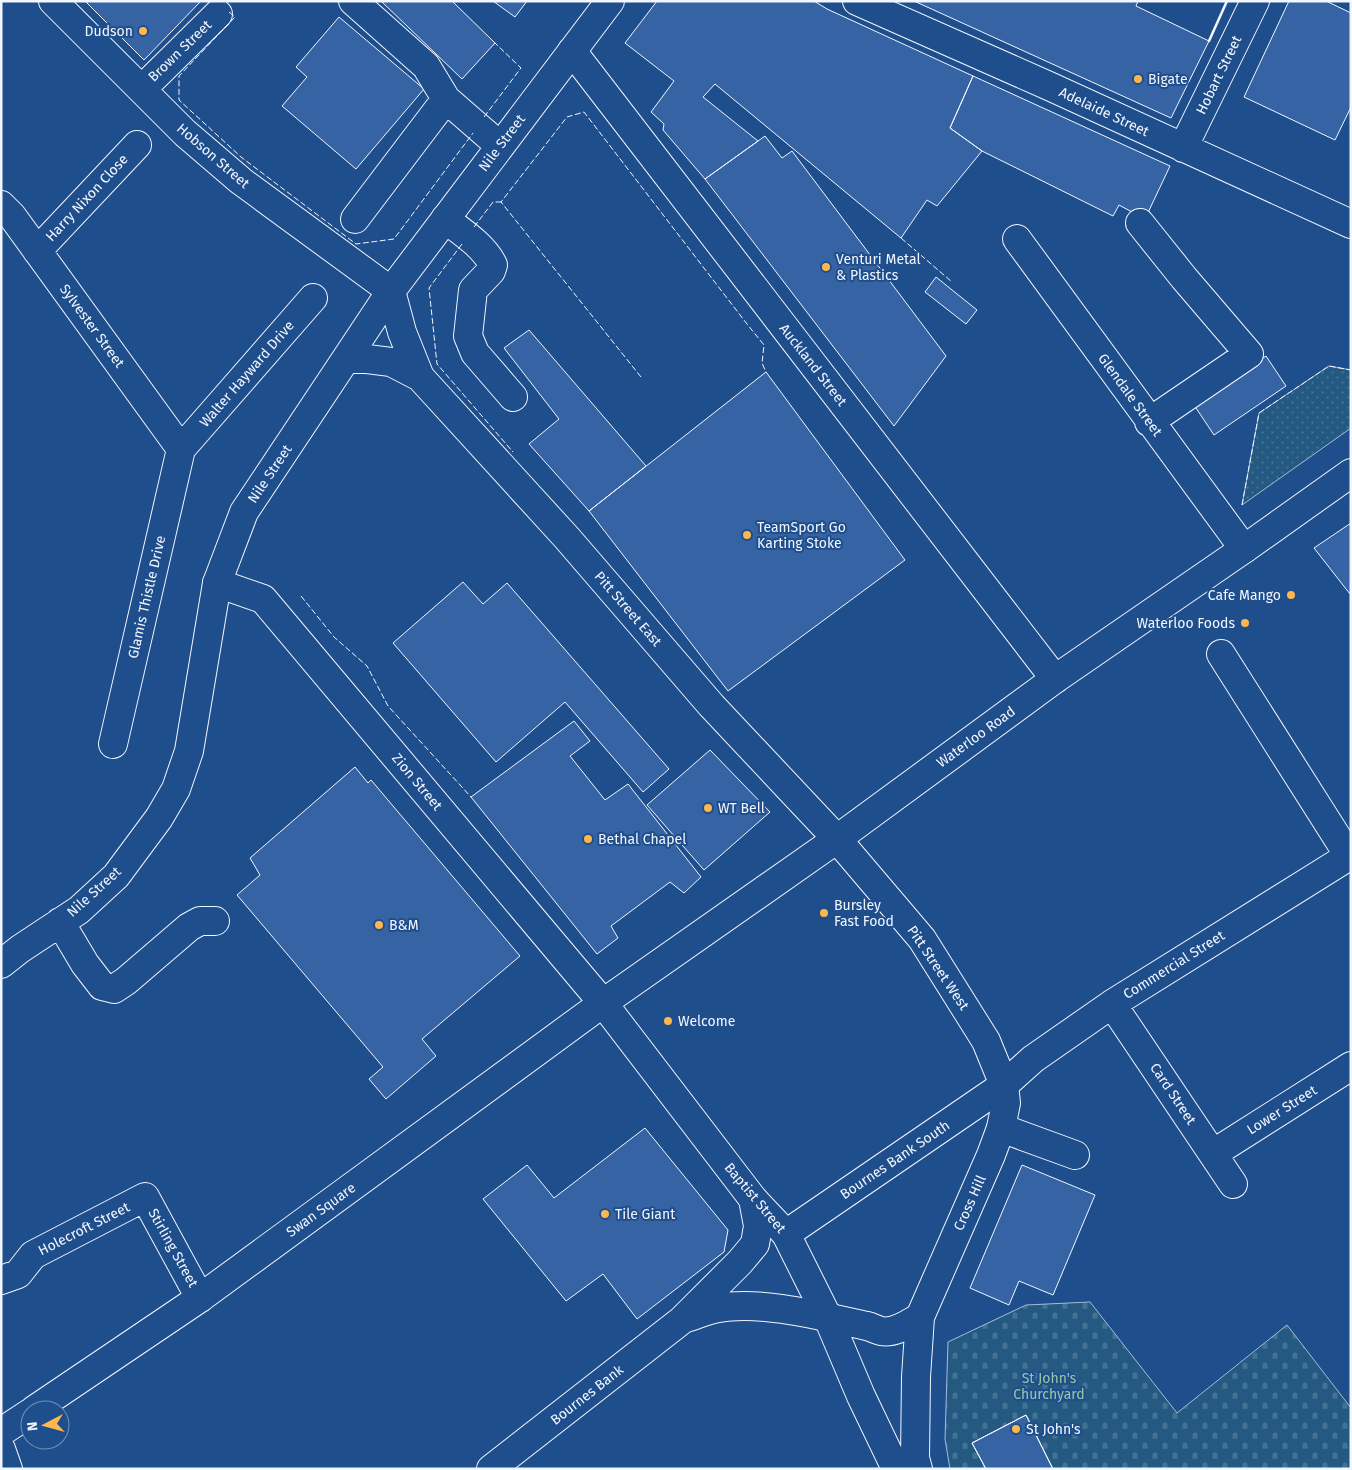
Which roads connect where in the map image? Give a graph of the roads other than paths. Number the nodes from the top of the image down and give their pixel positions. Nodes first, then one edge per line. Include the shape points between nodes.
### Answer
1 (53, 1) edge
2 (353, 1) edge
3 (610, 1) edge
4 (857, 1) edge
5 (1255, 1) edge
6 (218, 14) dead end
7 (572, 51) junction
8 (142, 89) junction
9 (446, 98) junction
10 (137, 146) dead end
11 (500, 146) junction
12 (1183, 148) junction
13 (1, 205) edge
14 (355, 219) dead end
15 (446, 219) junction
16 (1140, 223) dead end
17 (1351, 224) edge
18 (1017, 239) dead end
19 (37, 251) junction
20 (391, 291) junction
21 (313, 298) dead end
22 (346, 359) junction
23 (420, 377) junction
24 (513, 397) dead end
25 (1149, 422) junction
26 (181, 449) junction
27 (1351, 473) edge
28 (1244, 549) junction
29 (217, 583) junction
30 (1221, 654) dead end
31 (1055, 678) junction
32 (112, 744) dead end
33 (837, 839) junction
34 (1350, 855) edge
35 (215, 921) dead end
36 (60, 922) junction
37 (10, 956) edge
38 (603, 1003) junction
39 (1112, 1004) junction
40 (1351, 1066) edge
41 (1004, 1085) junction
42 (1001, 1128) junction
43 (1214, 1153) junction
44 (1074, 1155) dead end
45 (1233, 1184) dead end
46 (145, 1197) joint
47 (752, 1199) junction
48 (786, 1234) junction
49 (1, 1280) edge
50 (200, 1298) junction
51 (920, 1317) junction
52 (828, 1318) junction
53 (682, 1320) junction
54 (49, 1400) edge
55 (20, 1420) edge
56 (1, 1432) edge
57 (1, 1449) edge
58 (8, 1469) edge
59 (491, 1469) edge
60 (896, 1469) edge
61 (918, 1469) edge

1 - 8 street, Hobson Street
2 - 9 street via 426,66
3 - 7 street, Nile Street
4 - 12 street, Adelaide Street
5 - 12 street, Hobart Street
6 - 8 street, Brown Street
7 - 11 street, Nile Street
7 - 31 street, Auckland Street
8 - 20 street, Hobson Street via 185,134 241,181
9 - 11 street
9 - 14 street
10 - 19 street, Harry Nixon Close
11 - 15 street, Nile Street
12 - 17 street, Adelaide Street
13 - 19 street, Sylvester Street
15 - 20 street, Nile Street
15 - 24 street via 468,236 493,265 473,290 468,336 475,353
16 - 25 street via 1249,354
18 - 25 street, Glendale Street
19 - 26 street, Sylvester Street
20 - 22 street, Nile Street
20 - 23 street, Pitt Street East via 402,332
21 - 26 street, Walter Hayward Drive
22 - 23 street, Pitt Street East via 391,362
22 - 29 street, Nile Street via 244,512
23 - 33 street, Pitt Street East via 567,538 711,705
25 - 28 street, Glendale Street
26 - 32 street, Glamis Thistle Drive
27 - 28 street, Waterloo Road
28 - 31 street, Waterloo Road
29 - 36 street, Nile Street via 189,751 176,789 116,876 79,910
29 - 38 street, Zion Street via 263,599
30 - 34 street
31 - 33 street, Waterloo Road
33 - 38 street, Waterloo Road
33 - 41 street, Pitt Street West via 922,939 986,1041
34 - 39 street, Commercial Street
35 - 36 street via 200,921 189,927 114,989 102,986
36 - 37 street, Nile Street
38 - 47 street, Baptist Street
38 - 50 street, Swan Square
39 - 41 street, Commercial Street via 1033,1059
39 - 43 street, Card Street
40 - 43 street, Lower Street
41 - 42 street, Cross Hill via 1006,1103
41 - 48 street, Bournes Bank South
42 - 44 street
42 - 51 street, Cross Hill
43 - 45 street, Card Street
46 - 49 street, Holecroft Street via 33,1255 18,1274
46 - 50 street, Stirling Street
47 - 48 street, Baptist Street
47 - 53 street, Bournes Bank via 758,1226 755,1244
48 - 52 street, Baptist Street
50 - 54 street, Swan Square
51 - 52 street via 895,1330 882,1332 870,1326
51 - 61 street, Cross Hill via 916,1377 915,1458
52 - 53 street, Bournes Bank via 748,1306 718,1308
52 - 60 street, Baptist Street
53 - 59 street, Bournes Bank
55 - 56 street
57 - 58 street

